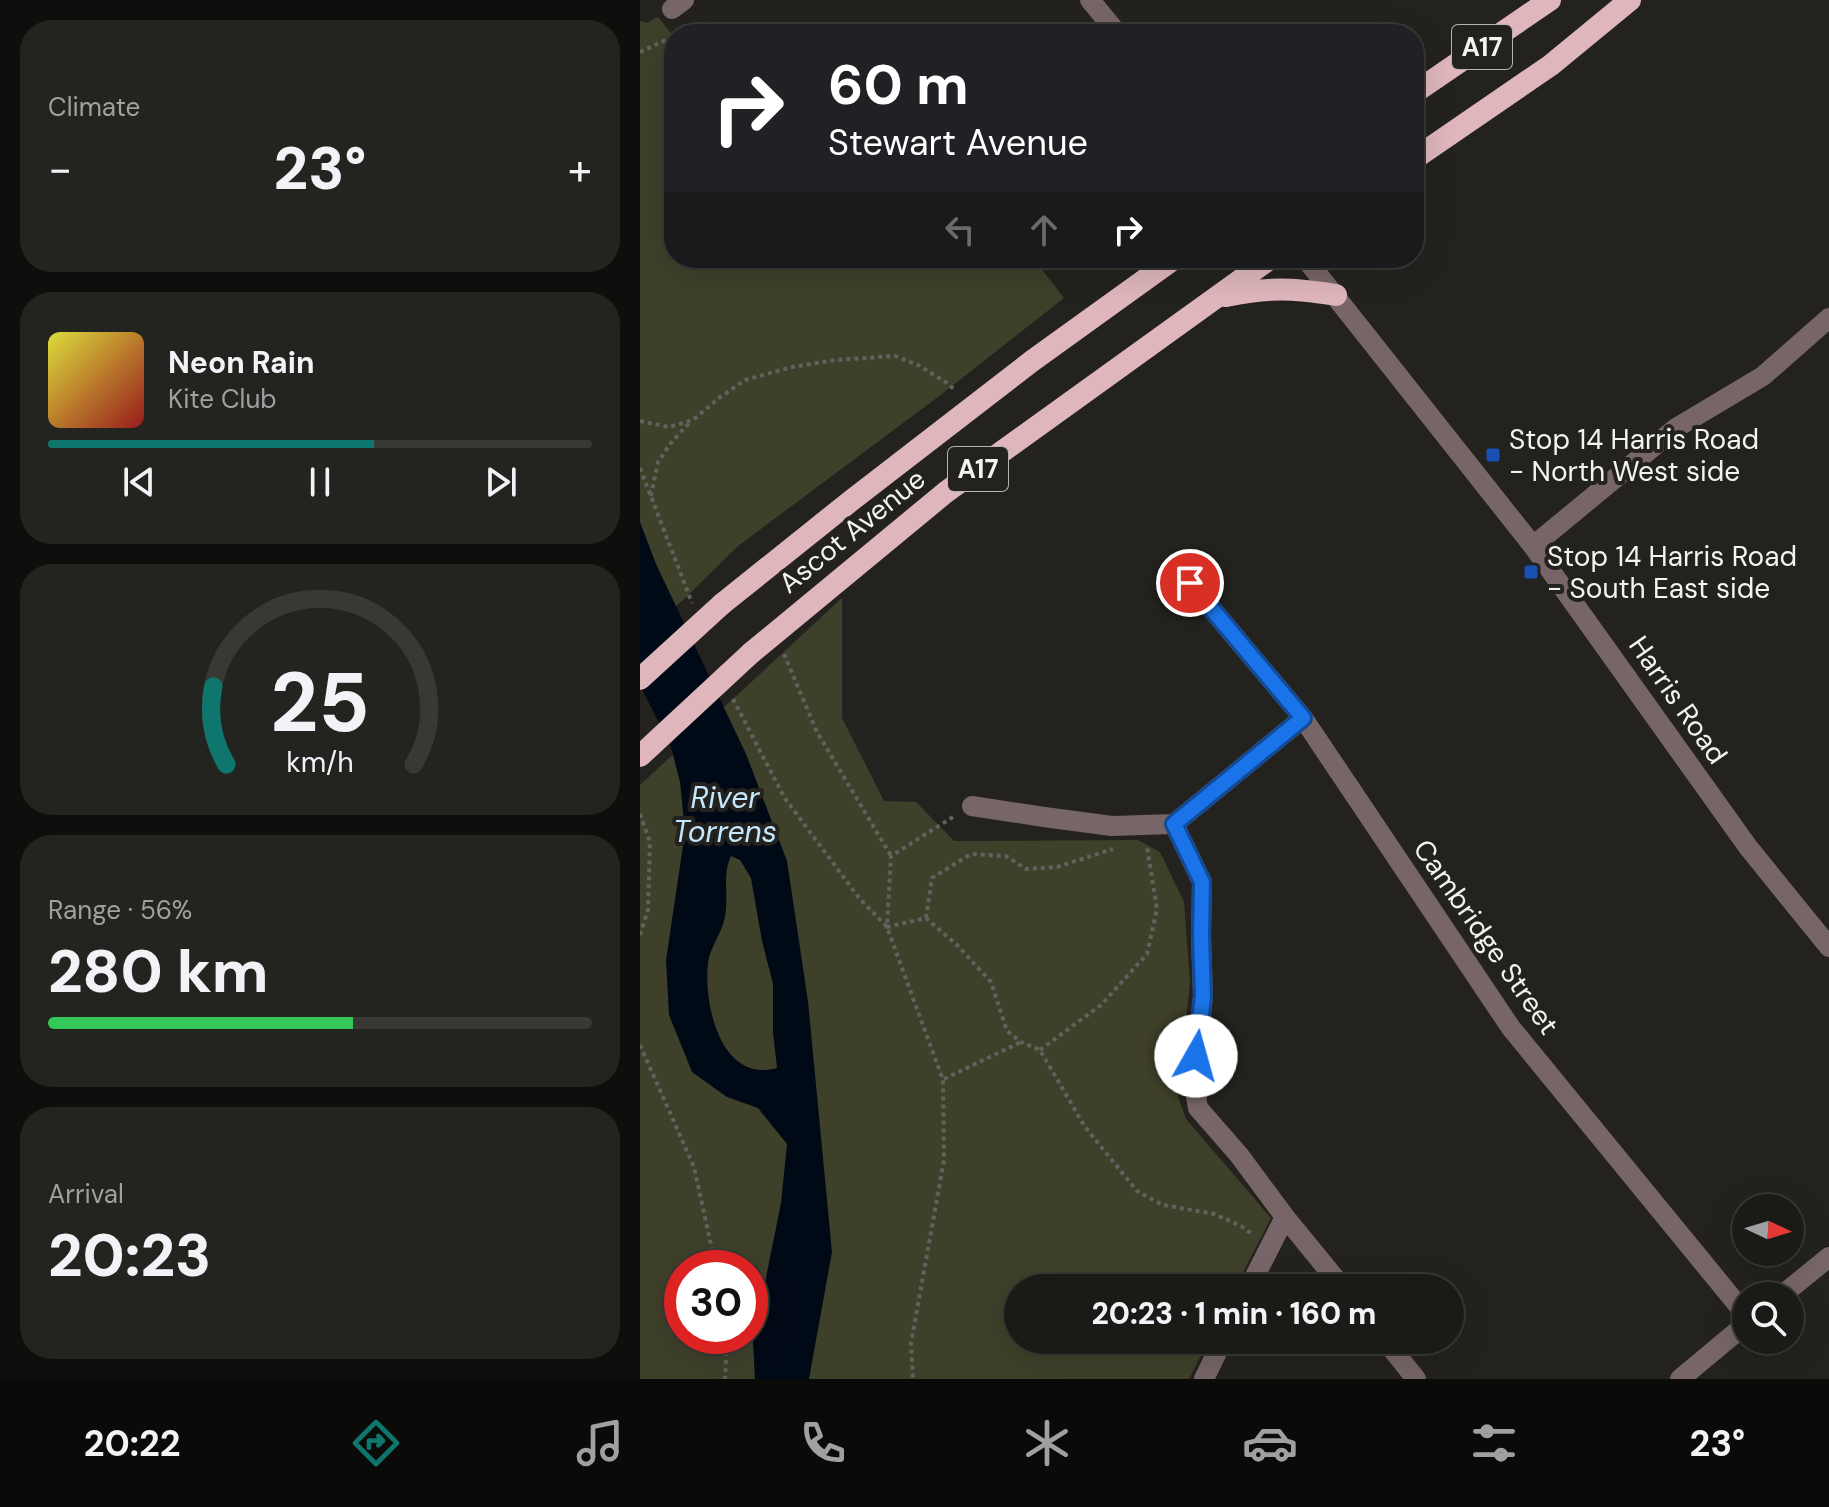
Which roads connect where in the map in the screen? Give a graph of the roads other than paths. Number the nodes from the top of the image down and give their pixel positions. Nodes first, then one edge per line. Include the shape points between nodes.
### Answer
1 (1090, 0) edge
2 (1550, 0) edge
3 (1630, 0) edge
4 (1110, 24) edge
5 (1424, 86) edge
6 (1424, 152) edge
7 (1161, 268) edge
8 (1257, 268) edge
9 (1313, 268) edge
10 (1336, 295) junction
11 (1215, 299) junction
12 (1829, 318) edge
13 (1533, 546) junction
14 (1190, 583) dead end
15 (640, 679) edge
16 (1303, 718) junction
17 (640, 756) edge
18 (972, 806) road end
19 (1174, 824) junction
20 (1829, 947) edge
21 (1285, 1217) junction
22 (1829, 1257) edge
23 (1256, 1274) edge
24 (1332, 1274) edge
25 (1798, 1282) edge
26 (1732, 1298) edge
27 (1732, 1336) edge
28 (1216, 1354) edge
29 (1396, 1354) edge
30 (1204, 1379) edge
31 (1416, 1379) edge
32 (1680, 1379) edge

1 - 4 street
2 - 5 highway, A17
3 - 6 highway, A17 via 1551,65
7 - 15 highway, Ascot Avenue / A17, bridge via 840,509 722,604
8 - 11 highway, Ascot Avenue / A17
9 - 10 street, Harris Road
10 - 11 highway via 1256,289
10 - 13 street, Harris Road
11 - 17 highway, Ascot Avenue / A17, bridge via 946,492 751,653
12 - 13 street via 1763,376 1676,428
13 - 20 street, Harris Road via 1748,847
14 - 16 street, Cambridge Street
16 - 19 street
16 - 26 street, Cambridge Street via 1511,1028
18 - 19 street via 1112,826
19 - 21 street via 1202,882 1203,996 1194,1084 1198,1108
21 - 23 street
21 - 24 street
22 - 25 street
27 - 32 street
28 - 30 street
29 - 31 street

